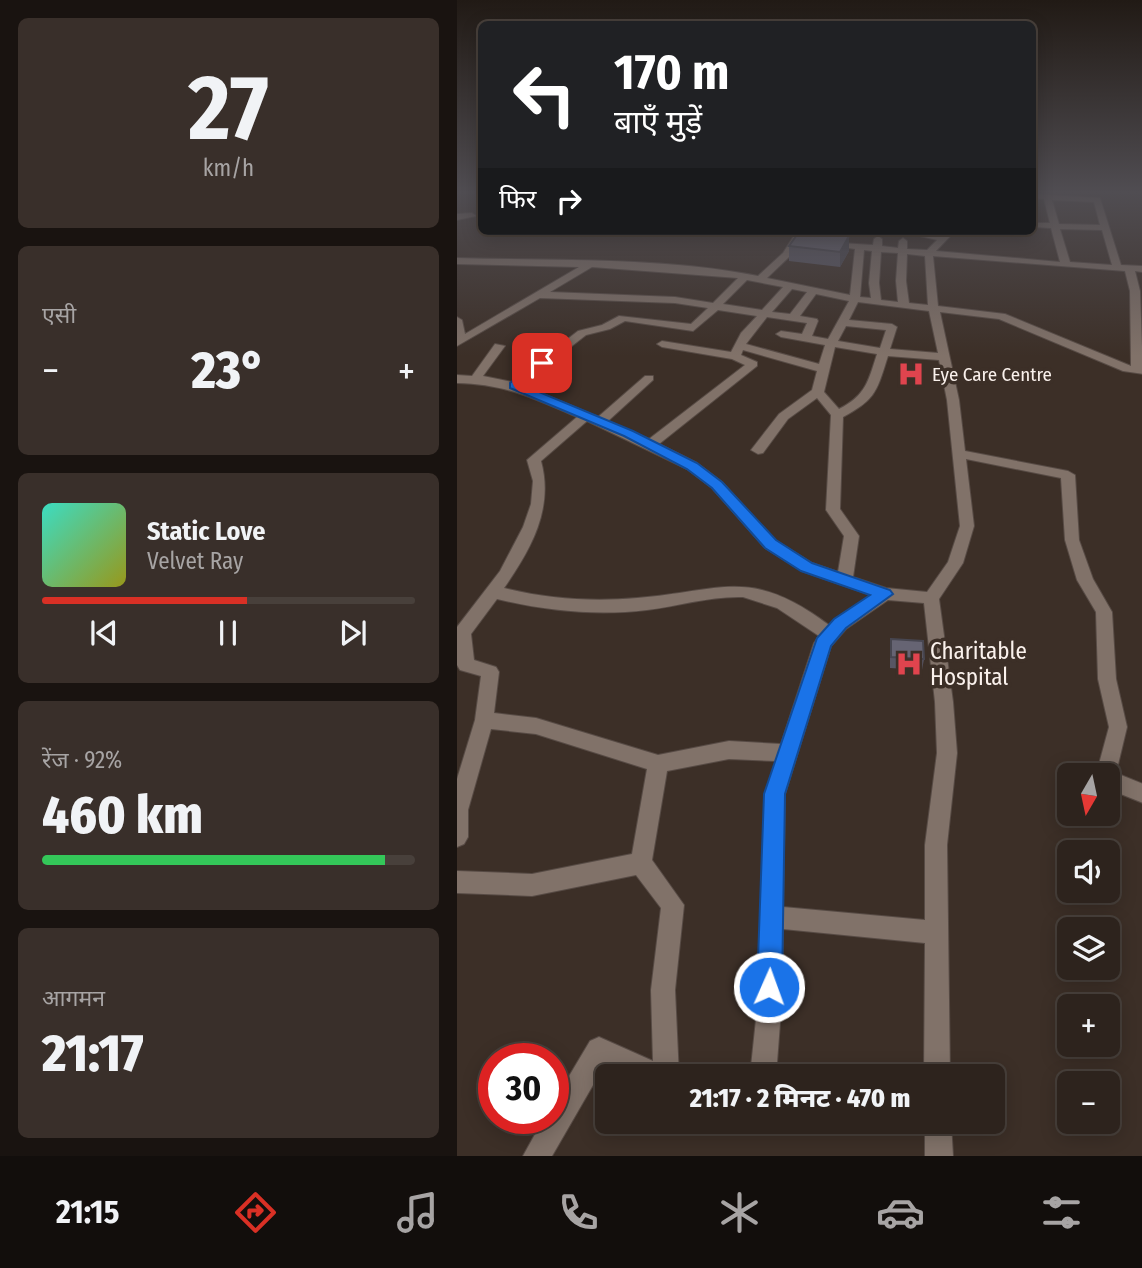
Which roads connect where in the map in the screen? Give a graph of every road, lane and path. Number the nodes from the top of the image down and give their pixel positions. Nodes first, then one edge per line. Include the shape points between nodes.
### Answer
1 (860, 247) edge
2 (790, 248) edge
3 (877, 248) edge
4 (903, 248) edge
5 (937, 248) edge
6 (973, 248) edge
7 (1061, 248) edge
8 (1114, 248) edge
9 (457, 261) edge
10 (589, 265) junction
11 (1066, 265) junction
12 (1123, 268) junction
13 (1142, 269) edge
14 (746, 276) junction
15 (761, 279) junction
16 (790, 285) junction
17 (1139, 289) edge
18 (814, 290) junction
19 (540, 295) junction
20 (855, 299) junction
21 (675, 300) junction
22 (876, 302) junction
23 (717, 306) junction
24 (904, 306) junction
25 (934, 310) junction
26 (764, 314) junction
27 (793, 318) junction
28 (457, 320) edge
29 (660, 322) junction
30 (845, 323) junction
31 (781, 334) dead end
32 (806, 339) junction
33 (459, 341) edge
34 (662, 345) dead end
35 (831, 345) junction
36 (499, 346) dead end
37 (738, 351) junction
38 (885, 352) junction
39 (944, 356) junction
40 (824, 369) junction
41 (1135, 370) edge
42 (649, 378) dead end
43 (457, 379) edge
44 (475, 380) junction
45 (1142, 383) edge
46 (514, 386) junction
47 (818, 392) junction
48 (837, 415) junction
49 (593, 419) junction
50 (650, 444) junction
51 (757, 450) dead end
52 (961, 454) junction
53 (845, 580) junction
54 (494, 592) junction
55 (885, 594) junction
56 (931, 598) junction
57 (830, 635) junction
58 (462, 666) edge
59 (484, 720) junction
60 (787, 753) junction
61 (1110, 763) edge
62 (658, 764) junction
63 (1120, 783) edge
64 (1142, 794) edge
65 (457, 837) edge
66 (641, 863) junction
67 (457, 882) edge
68 (772, 917) junction
69 (935, 933) junction
70 (628, 1064) edge
71 (666, 1064) edge
72 (764, 1064) edge
73 (937, 1064) edge
74 (938, 1134) edge
75 (537, 1156) edge
76 (939, 1156) edge

1 - 20 street
2 - 15 street
3 - 22 street
4 - 24 street
5 - 25 street via 928,260
6 - 11 street
7 - 11 street
8 - 12 street
9 - 10 street
10 - 14 street
10 - 19 street
11 - 12 street
12 - 13 street
12 - 17 street
14 - 15 street
14 - 23 street
15 - 16 street
16 - 18 street
16 - 26 street
17 - 41 street
18 - 20 street
18 - 27 street
19 - 21 street
19 - 33 street
20 - 22 street
20 - 30 street
21 - 23 street
21 - 29 street
22 - 24 street
23 - 26 street
23 - 29 street via 693,328
24 - 25 street
25 - 39 street
25 - 41 street via 1001,316
26 - 27 street
26 - 37 street
27 - 32 street via 813,321
28 - 33 street
29 - 46 street via 623,318 582,333
30 - 35 street
30 - 38 street via 892,327
31 - 32 street
32 - 35 street
34 - 37 street
35 - 38 street
35 - 40 street
36 - 44 street
37 - 40 street via 770,352
37 - 50 street via 753,364
38 - 39 street
38 - 48 street via 871,390 860,403
39 - 52 street
40 - 47 street
41 - 45 street
42 - 49 street
43 - 44 street
44 - 46 street
46 - 49 street
47 - 48 street
47 - 51 street via 773,425
48 - 53 street via 833,510 852,536
49 - 50 street
49 - 54 street via 534,460 540,472 530,534
50 - 53 street via 717,485 770,544 807,567
52 - 56 street via 967,526 955,563
52 - 61 street via 1068,475 1072,540 1085,580 1104,612 1107,679 1118,727
53 - 55 street
54 - 57 street via 531,602 579,606 633,605 732,590 770,598 806,616
54 - 58 street via 462,633
55 - 56 street
55 - 57 street
56 - 69 street via 947,753 936,845
57 - 60 street via 823,643
58 - 59 street via 490,671
59 - 62 street via 536,726
59 - 65 street via 458,810
60 - 62 street via 729,750
60 - 68 street via 774,794
62 - 66 street
63 - 64 street
66 - 67 street via 532,885
66 - 71 street via 673,905 663,990
68 - 69 street
68 - 72 street
69 - 73 street
70 - 75 street via 599,1050
74 - 76 street

